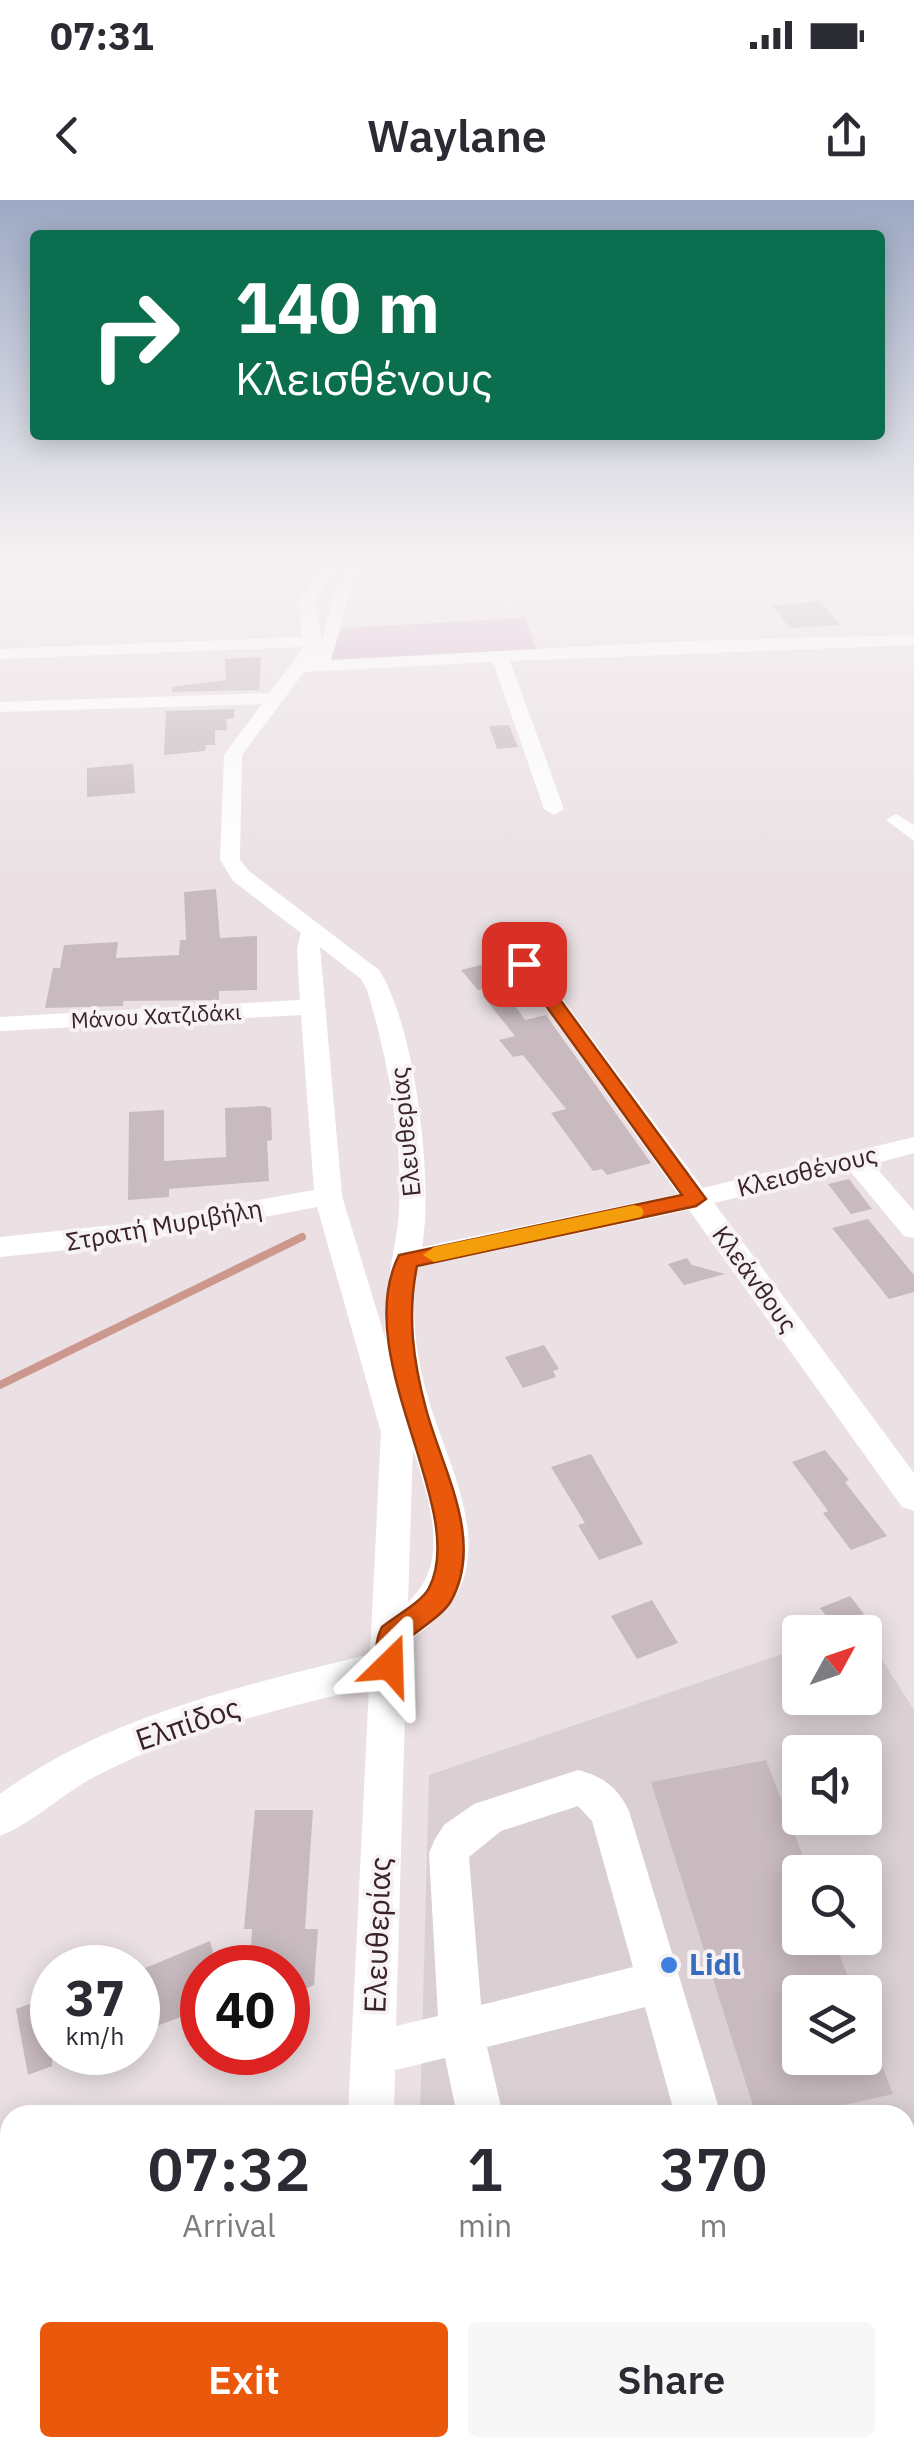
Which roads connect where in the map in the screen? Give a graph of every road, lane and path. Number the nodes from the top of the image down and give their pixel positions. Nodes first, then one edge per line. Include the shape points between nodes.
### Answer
1 (313, 666) edge
2 (504, 666) edge
3 (298, 667) joint
4 (274, 698) junction
5 (0, 707) edge
6 (554, 810) dead end
7 (896, 820) dead end
8 (914, 834) edge
9 (314, 928) junction
10 (524, 964) dead end
11 (312, 1007) junction
12 (0, 1024) edge
13 (914, 1145) edge
14 (854, 1160) junction
15 (692, 1193) junction
16 (328, 1196) junction
17 (914, 1229) edge
18 (0, 1247) edge
19 (407, 1260) junction
20 (914, 1498) edge
21 (391, 1650) junction
22 (0, 1817) edge
23 (658, 1982) junction
24 (461, 2031) junction
25 (374, 2054) junction
26 (371, 2105) edge
27 (478, 2105) edge
28 (695, 2105) edge

1 - 3 street
2 - 6 street
3 - 4 street, Ελευθερίας
4 - 5 street
4 - 9 street, Ελευθερίας via 233,755 230,860 241,876
7 - 8 street
9 - 11 street, Ελευθερίας via 308,949
9 - 19 street, Ελευθερίας via 382,991 412,1179
10 - 15 street, Κλεάνθους
11 - 12 street, Μάνου Χατζιδάκι
11 - 16 street, Ελευθερίας
13 - 14 street, Κλεισθένους
14 - 15 street, Κλεισθένους
14 - 17 street
15 - 19 street, Κλεισθένους
15 - 20 street, Κλεάνθους
16 - 18 street, Στρατή Μυριβήλη via 124,1234
16 - 21 street, Ελευθερίας via 398,1432
19 - 21 street, Ελευθερίας via 400,1333 413,1408 448,1517 451,1559 440,1597
21 - 22 street, Ελπίδος via 121,1747 58,1776
21 - 25 street, Ελευθερίας
23 - 24 street
23 - 24 street via 609,1811 590,1790 578,1788 472,1824 456,1837 448,1854
23 - 28 street
24 - 25 street
24 - 27 street
25 - 26 street, Ελευθερίας

